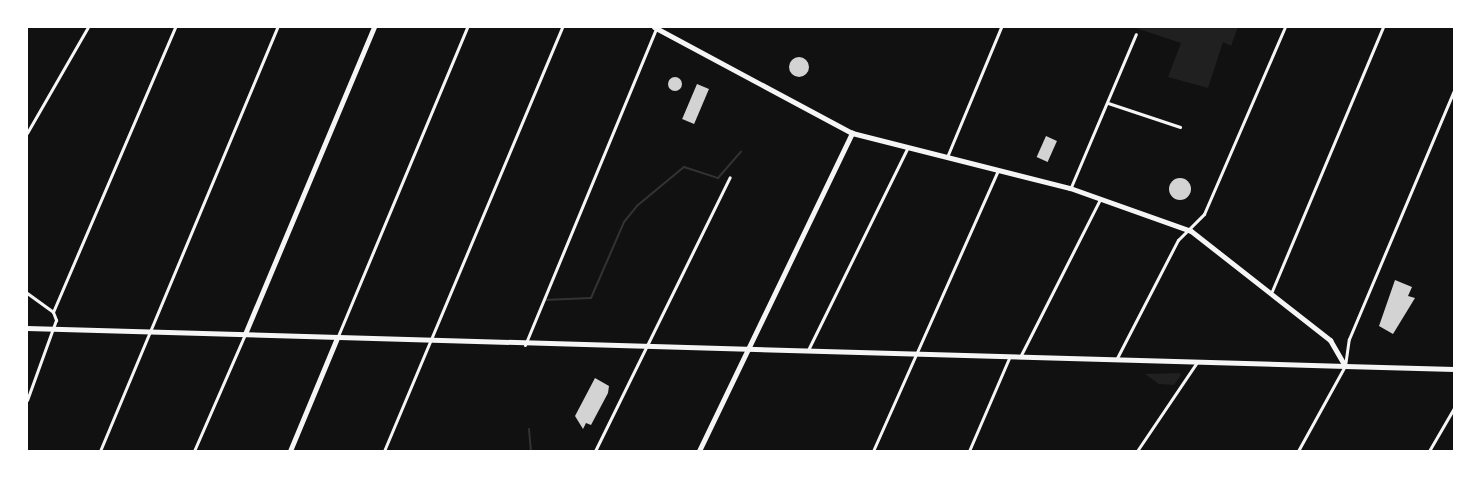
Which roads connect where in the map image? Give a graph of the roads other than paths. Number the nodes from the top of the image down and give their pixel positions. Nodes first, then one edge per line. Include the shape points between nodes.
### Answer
1 (88, 27) edge
2 (175, 27) edge
3 (277, 27) edge
4 (374, 27) edge
5 (466, 27) edge
6 (562, 27) edge
7 (1001, 27) edge
8 (1285, 27) edge
9 (1383, 27) edge
10 (655, 28) edge
11 (1136, 34) dead end
12 (1454, 91) edge
13 (1108, 103) junction
14 (1180, 127) dead end
15 (852, 132) junction
16 (27, 133) edge
17 (908, 147) junction
18 (947, 157) junction
19 (998, 170) junction
20 (730, 177) dead end
21 (1070, 188) junction
22 (1101, 198) junction
23 (1191, 231) junction
24 (1272, 291) junction
25 (27, 293) edge
26 (54, 312) junction
27 (27, 328) edge
28 (56, 329) junction
29 (151, 331) junction
30 (245, 334) junction
31 (338, 338) junction
32 (431, 342) junction
33 (525, 345) junction
34 (647, 348) junction
35 (746, 351) junction
36 (806, 352) junction
37 (916, 354) junction
38 (1009, 358) junction
39 (1020, 358) junction
40 (1116, 360) junction
41 (1197, 362) junction
42 (1346, 366) junction
43 (1454, 369) edge
44 (27, 400) edge
45 (1454, 408) edge
46 (100, 451) edge
47 (194, 451) edge
48 (290, 451) edge
49 (384, 451) edge
50 (594, 451) edge
51 (700, 451) edge
52 (873, 451) edge
53 (969, 451) edge
54 (1137, 451) edge
55 (1298, 451) edge
56 (1429, 451) edge

1 - 16 street
2 - 26 street
3 - 29 street
4 - 30 main road
5 - 31 street
6 - 32 street
7 - 18 street
8 - 23 street via 1204,214
9 - 24 street
10 - 15 main road
10 - 33 street
11 - 13 street
12 - 42 street via 1349,339
13 - 14 street
13 - 21 street
15 - 17 main road
15 - 35 main road
17 - 18 main road
17 - 36 street
18 - 19 main road
19 - 21 main road
19 - 37 street
20 - 34 street
21 - 22 main road
22 - 23 main road
22 - 39 street
23 - 24 main road
23 - 40 street via 1178,240
24 - 42 main road via 1333,343
25 - 26 street
26 - 28 street
27 - 28 main road
28 - 29 main road
28 - 44 street
29 - 30 main road
29 - 46 street
30 - 31 main road
30 - 47 street
31 - 32 main road
31 - 48 main road
32 - 33 main road
32 - 49 street
33 - 34 main road
34 - 35 main road
34 - 50 street
35 - 36 main road
35 - 51 main road
36 - 37 main road
37 - 38 main road
37 - 52 street
38 - 39 main road
38 - 53 street
39 - 40 main road
40 - 41 main road
41 - 42 main road
41 - 54 street
42 - 43 main road
42 - 55 street
45 - 56 street

